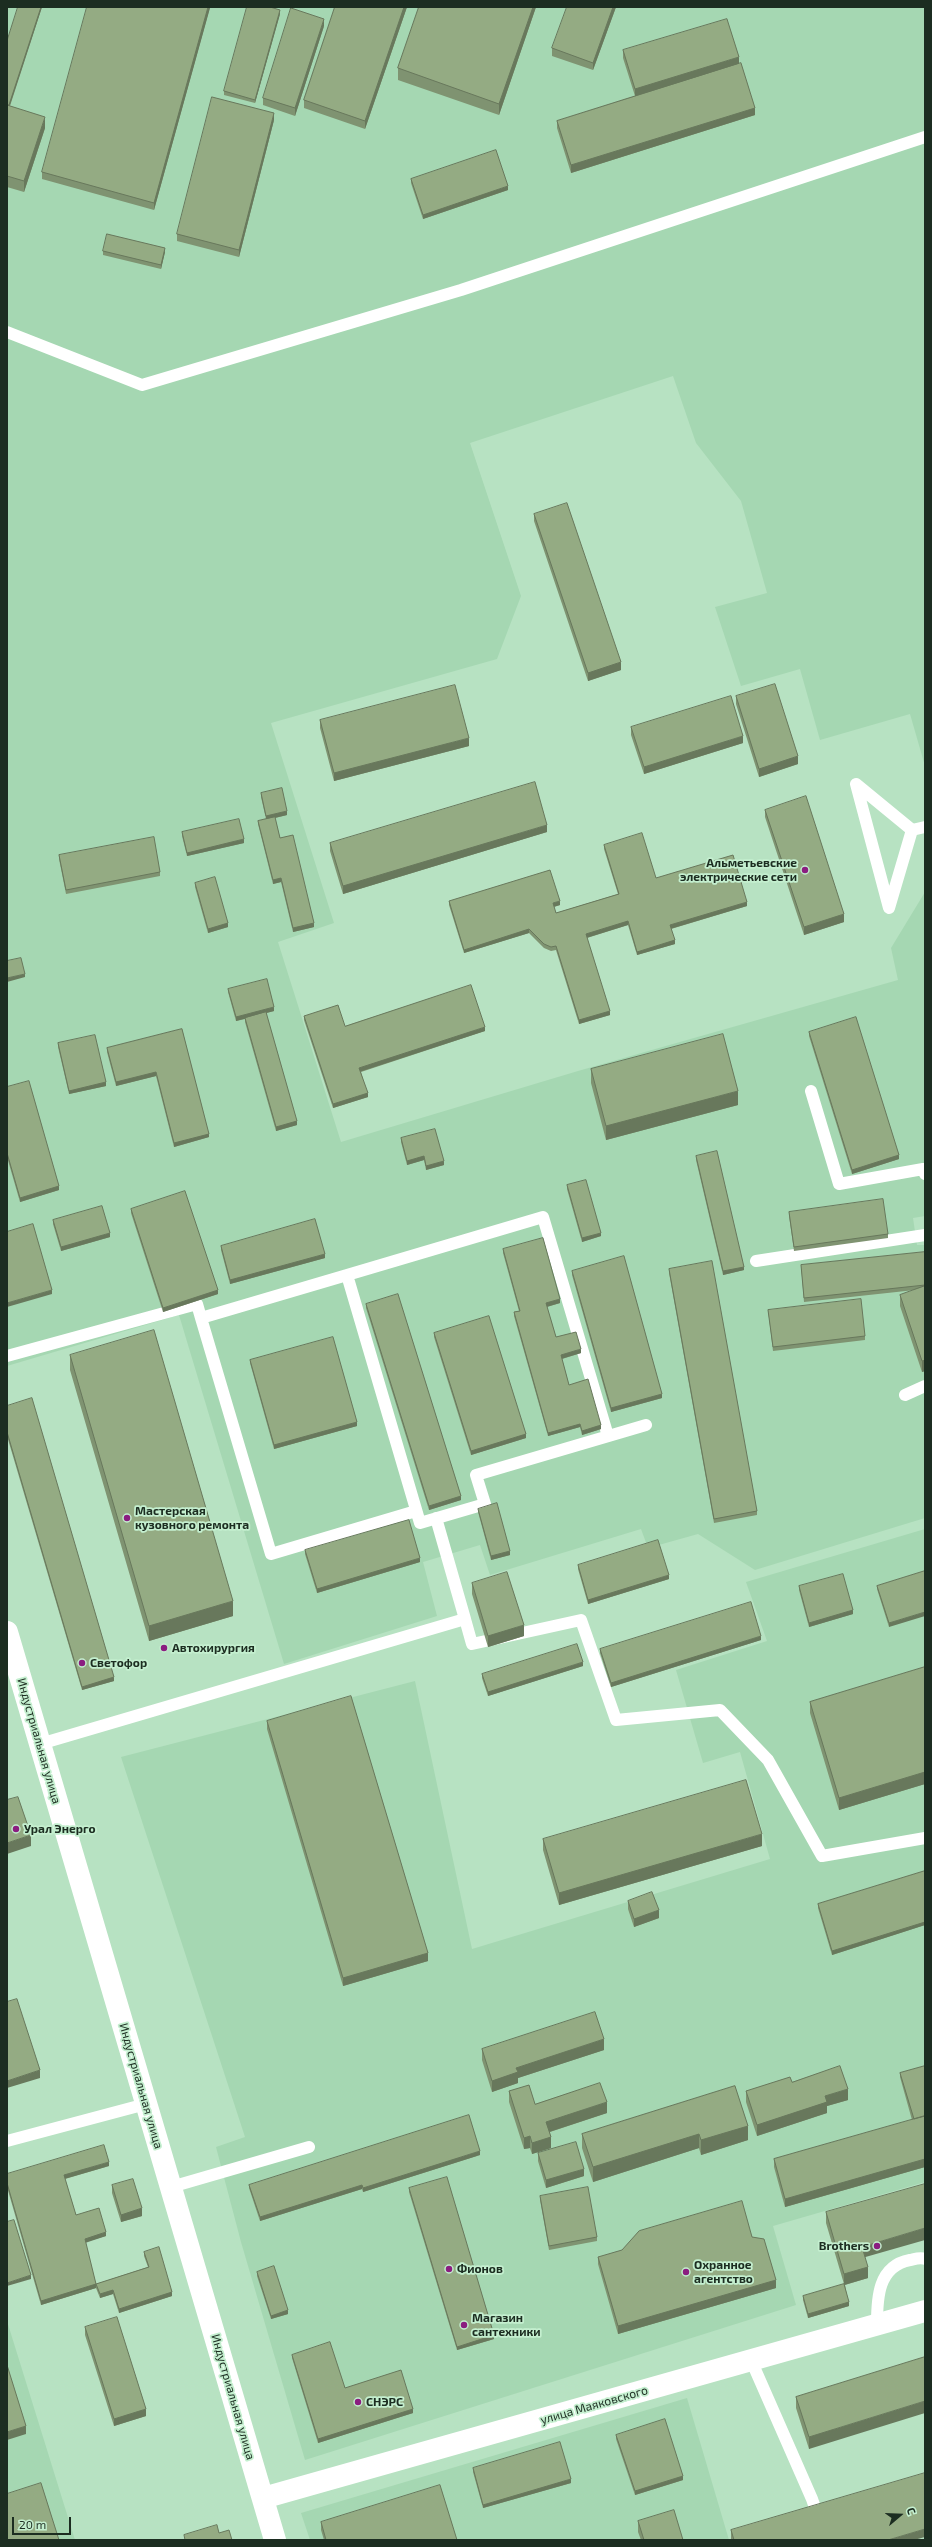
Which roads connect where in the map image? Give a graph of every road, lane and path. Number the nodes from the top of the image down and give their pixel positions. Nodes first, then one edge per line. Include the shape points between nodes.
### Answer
1 (925, 137) edge
2 (7, 332) edge
3 (925, 826) edge
4 (912, 830) junction
5 (811, 1091) dead end
6 (925, 1174) edge
7 (925, 1235) edge
8 (756, 1261) dead end
9 (346, 1275) junction
10 (201, 1318) junction
11 (7, 1356) edge
12 (925, 1386) edge
13 (905, 1395) dead end
14 (646, 1424) dead end
15 (608, 1436) junction
16 (416, 1511) junction
17 (436, 1518) junction
18 (466, 1619) junction
19 (7, 1632) edge
20 (40, 1744) junction
21 (925, 1838) edge
22 (146, 2104) junction
23 (7, 2141) edge
24 (309, 2147) dead end
25 (171, 2187) junction
26 (925, 2259) edge
27 (925, 2311) edge
28 (877, 2324) junction
29 (751, 2360) junction
30 (263, 2498) junction
31 (275, 2540) edge
32 (826, 2540) edge

1 - 2 lane via 461,290 142,385
3 - 4 lane
4 - 4 lane via 856,784 889,908 892,901
5 - 6 lane via 839,1184 923,1169
7 - 8 lane
9 - 10 lane
9 - 15 lane via 543,1217
9 - 16 lane
10 - 11 lane via 197,1304
10 - 16 lane via 271,1554
12 - 13 lane
14 - 15 lane
15 - 17 lane via 476,1475 485,1504
16 - 17 lane via 420,1523
17 - 18 lane
18 - 20 lane
18 - 21 lane via 472,1644 581,1620 616,1720 720,1710 768,1760 822,1856
19 - 20 street, Индустриальная улица
20 - 22 street, Индустриальная улица
22 - 23 lane
22 - 25 street, Индустриальная улица
24 - 25 lane
25 - 30 street, Индустриальная улица
26 - 28 lane via 901,2262 882,2279 877,2299
27 - 28 street, улица Маяковского
28 - 29 street, улица Маяковского
29 - 30 street, улица Маяковского
29 - 32 lane via 812,2498
30 - 31 street, Индустриальная улица

